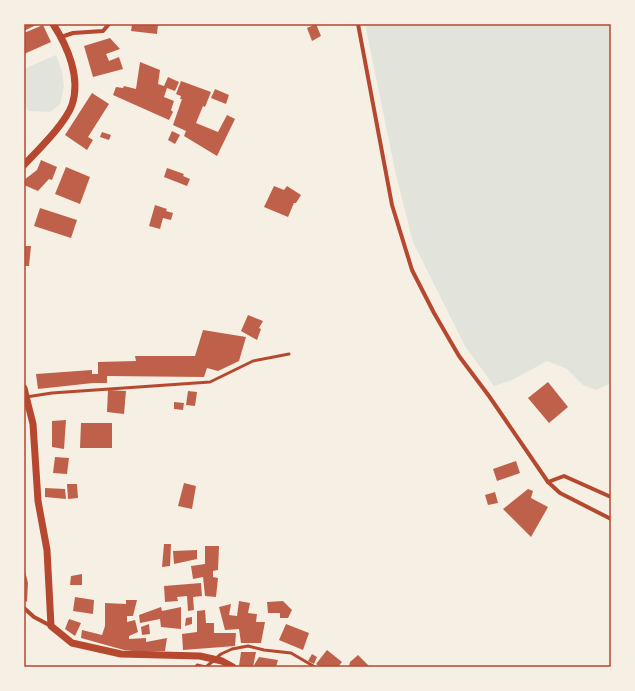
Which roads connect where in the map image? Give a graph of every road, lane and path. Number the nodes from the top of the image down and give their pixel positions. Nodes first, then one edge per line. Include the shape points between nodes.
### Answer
1 (53, 24) edge
2 (109, 24) edge
3 (358, 24) edge
4 (62, 37) junction
5 (24, 165) edge
6 (289, 354) dead end
7 (24, 388) edge
8 (26, 397) junction
9 (548, 482) junction
10 (611, 497) edge
11 (611, 519) edge
12 (24, 608) edge
13 (51, 626) junction
14 (197, 667) edge
15 (233, 667) edge
16 (315, 667) edge

1 - 4 street
2 - 4 street via 104,32 74,33
3 - 9 street via 392,205 412,270 458,356
4 - 5 street via 73,69 75,88 72,106 62,122
6 - 8 lane via 253,361 210,382 59,392
7 - 8 street
8 - 13 street via 33,424 38,501 47,550
9 - 10 street via 564,476
9 - 11 street via 560,493
12 - 13 street
13 - 15 street via 72,643 121,654 200,656
14 - 16 lane via 206,667 232,648 248,646 291,653

